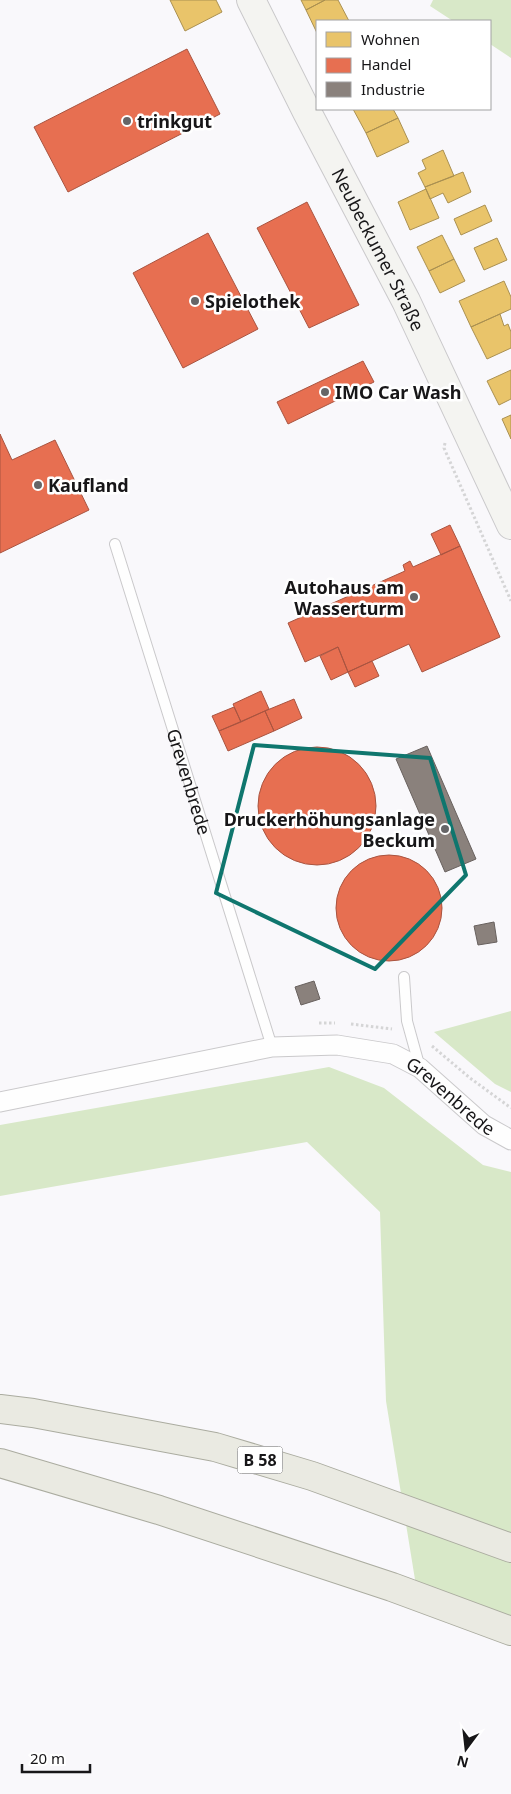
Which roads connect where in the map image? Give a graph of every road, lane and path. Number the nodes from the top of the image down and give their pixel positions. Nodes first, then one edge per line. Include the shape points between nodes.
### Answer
1 (251, 0) edge
2 (507, 507) edge
3 (115, 544) dead end
4 (404, 977) dead end
5 (272, 1048) junction
6 (420, 1068) junction
7 (0, 1102) edge
8 (511, 1140) edge
9 (0, 1409) edge
10 (0, 1463) edge
11 (511, 1548) edge
12 (511, 1631) edge

1 - 2 main road, Neubeckumer Straße via 406,301
3 - 5 lane, Grevenbrede
4 - 6 lane via 408,1021
5 - 6 street, Grevenbrede via 337,1045 393,1054
5 - 7 street, Grevenbrede
6 - 8 street, Grevenbrede via 484,1125
9 - 11 main road, B 58 via 33,1412 215,1447 312,1476
10 - 12 main road via 159,1510 392,1587

